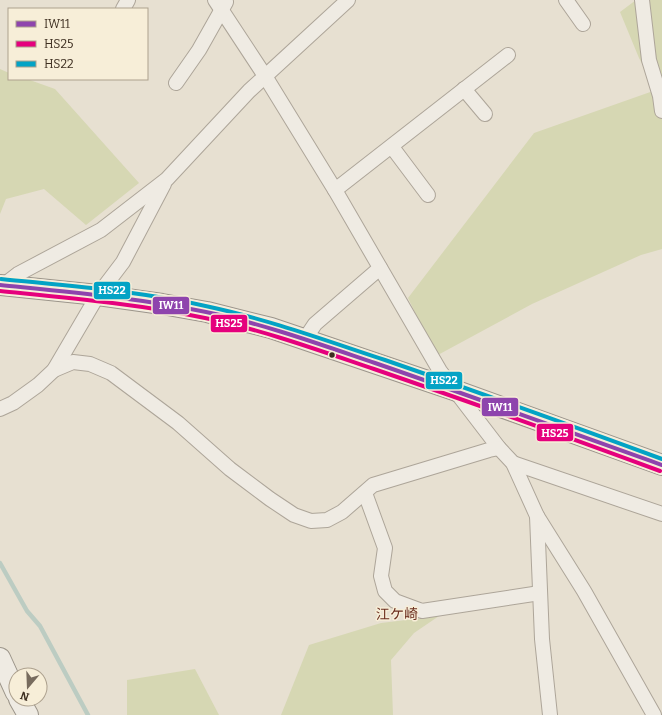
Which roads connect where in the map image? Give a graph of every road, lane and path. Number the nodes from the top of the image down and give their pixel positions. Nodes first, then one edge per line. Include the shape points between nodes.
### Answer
1 (348, 0) edge
2 (566, 0) edge
3 (642, 0) edge
4 (222, 3) edge
5 (583, 24) dead end
6 (508, 55) dead end
7 (265, 76) junction
8 (176, 84) dead end
9 (464, 89) junction
10 (662, 111) edge
11 (485, 114) dead end
12 (392, 147) junction
13 (167, 179) junction
14 (335, 190) junction
15 (428, 195) dead end
16 (380, 268) junction
17 (2, 284) edge
18 (98, 294) junction
19 (305, 338) junction
20 (54, 370) junction
21 (454, 390) junction
22 (0, 408) edge
23 (499, 448) junction
24 (513, 463) junction
25 (662, 465) edge
26 (365, 493) junction
27 (662, 514) edge
28 (537, 516) junction
29 (540, 593) junction
30 (0, 658) edge
31 (8, 676) edge
32 (550, 715) edge
33 (654, 715) edge

1 - 7 street
2 - 5 street
3 - 10 street via 649,60
4 - 7 street
4 - 8 street via 200,50
6 - 9 street
7 - 13 street
7 - 14 street
9 - 11 street
9 - 12 street
12 - 14 street
12 - 15 street
13 - 17 street via 101,230
13 - 18 street via 123,262
14 - 16 street
16 - 19 street via 316,324
16 - 21 street via 440,371
17 - 18 main road
18 - 19 main road via 207,312
18 - 20 street
19 - 21 main road
20 - 22 street via 13,403
20 - 26 street via 73,362 90,364 111,373 178,423 247,482 294,515 311,521 327,520 342,512
21 - 23 street
21 - 25 main road
23 - 24 street
23 - 26 street via 373,485
24 - 27 street
24 - 28 street
26 - 29 street via 385,548 381,576 385,590 395,601 422,611
28 - 29 street
28 - 33 street via 584,591
29 - 32 street
30 - 31 main road

